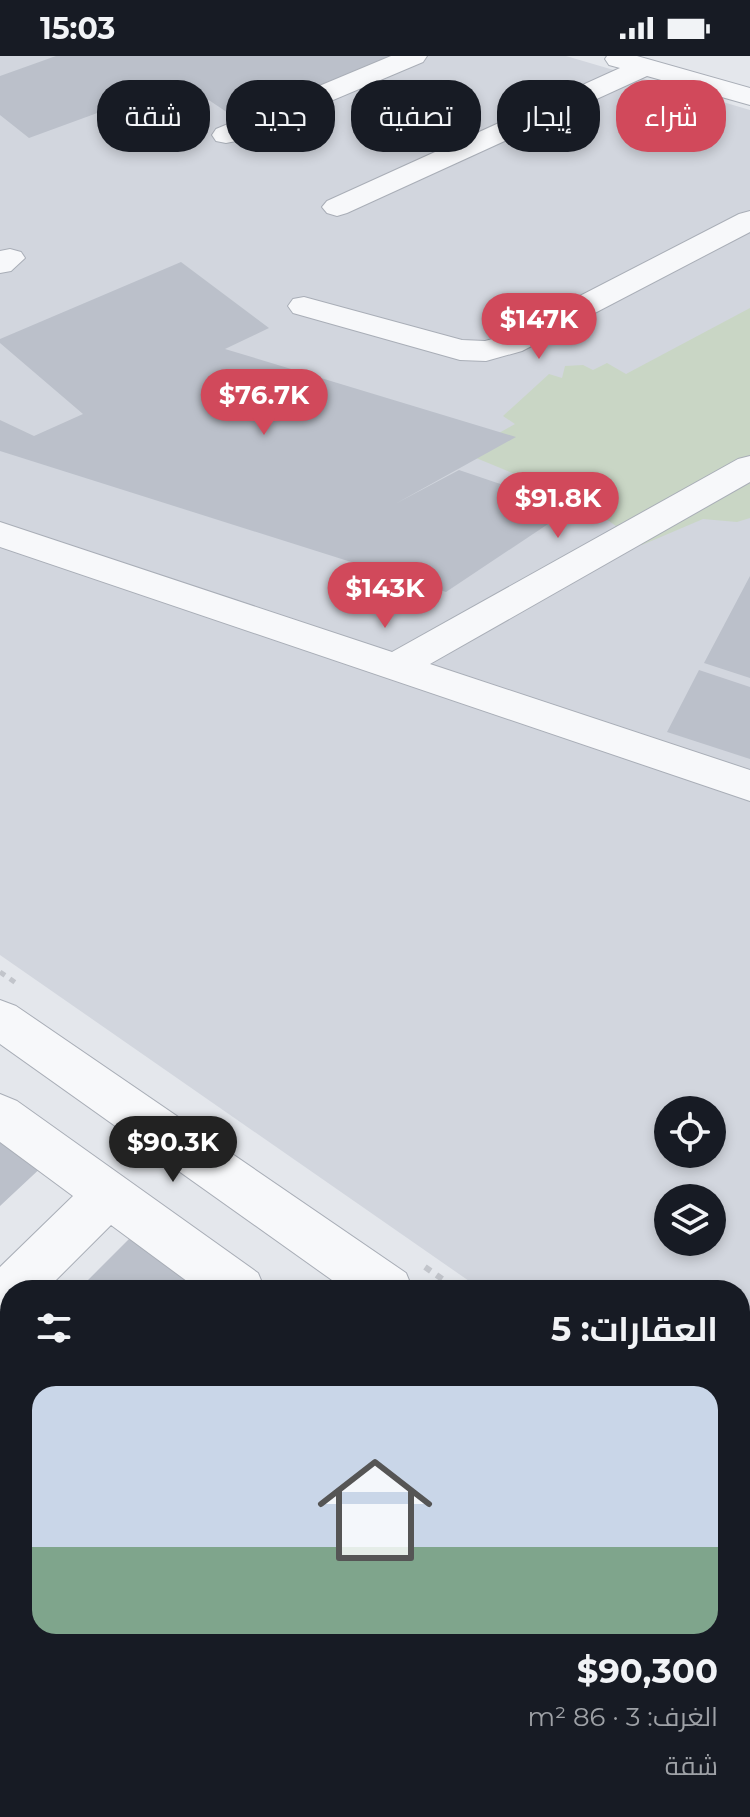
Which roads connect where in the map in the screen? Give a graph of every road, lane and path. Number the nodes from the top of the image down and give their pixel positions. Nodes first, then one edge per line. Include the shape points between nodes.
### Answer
1 (414, 56) edge
2 (623, 59) edge
3 (335, 89) edge
4 (750, 97) edge
5 (337, 207) dead end
6 (750, 220) edge
7 (304, 306) dead end
8 (750, 467) edge
9 (0, 534) edge
10 (395, 667) junction
11 (750, 786) edge
12 (0, 1019) edge
13 (0, 1115) edge
14 (109, 1194) junction
15 (20, 1280) edge
16 (226, 1280) edge
17 (374, 1280) edge

1 - 3 street
2 - 4 street
2 - 5 street
6 - 7 street via 511,344 486,351 460,350
8 - 10 street
9 - 10 street
10 - 11 street
12 - 17 street
13 - 14 street
14 - 15 street
14 - 16 street

